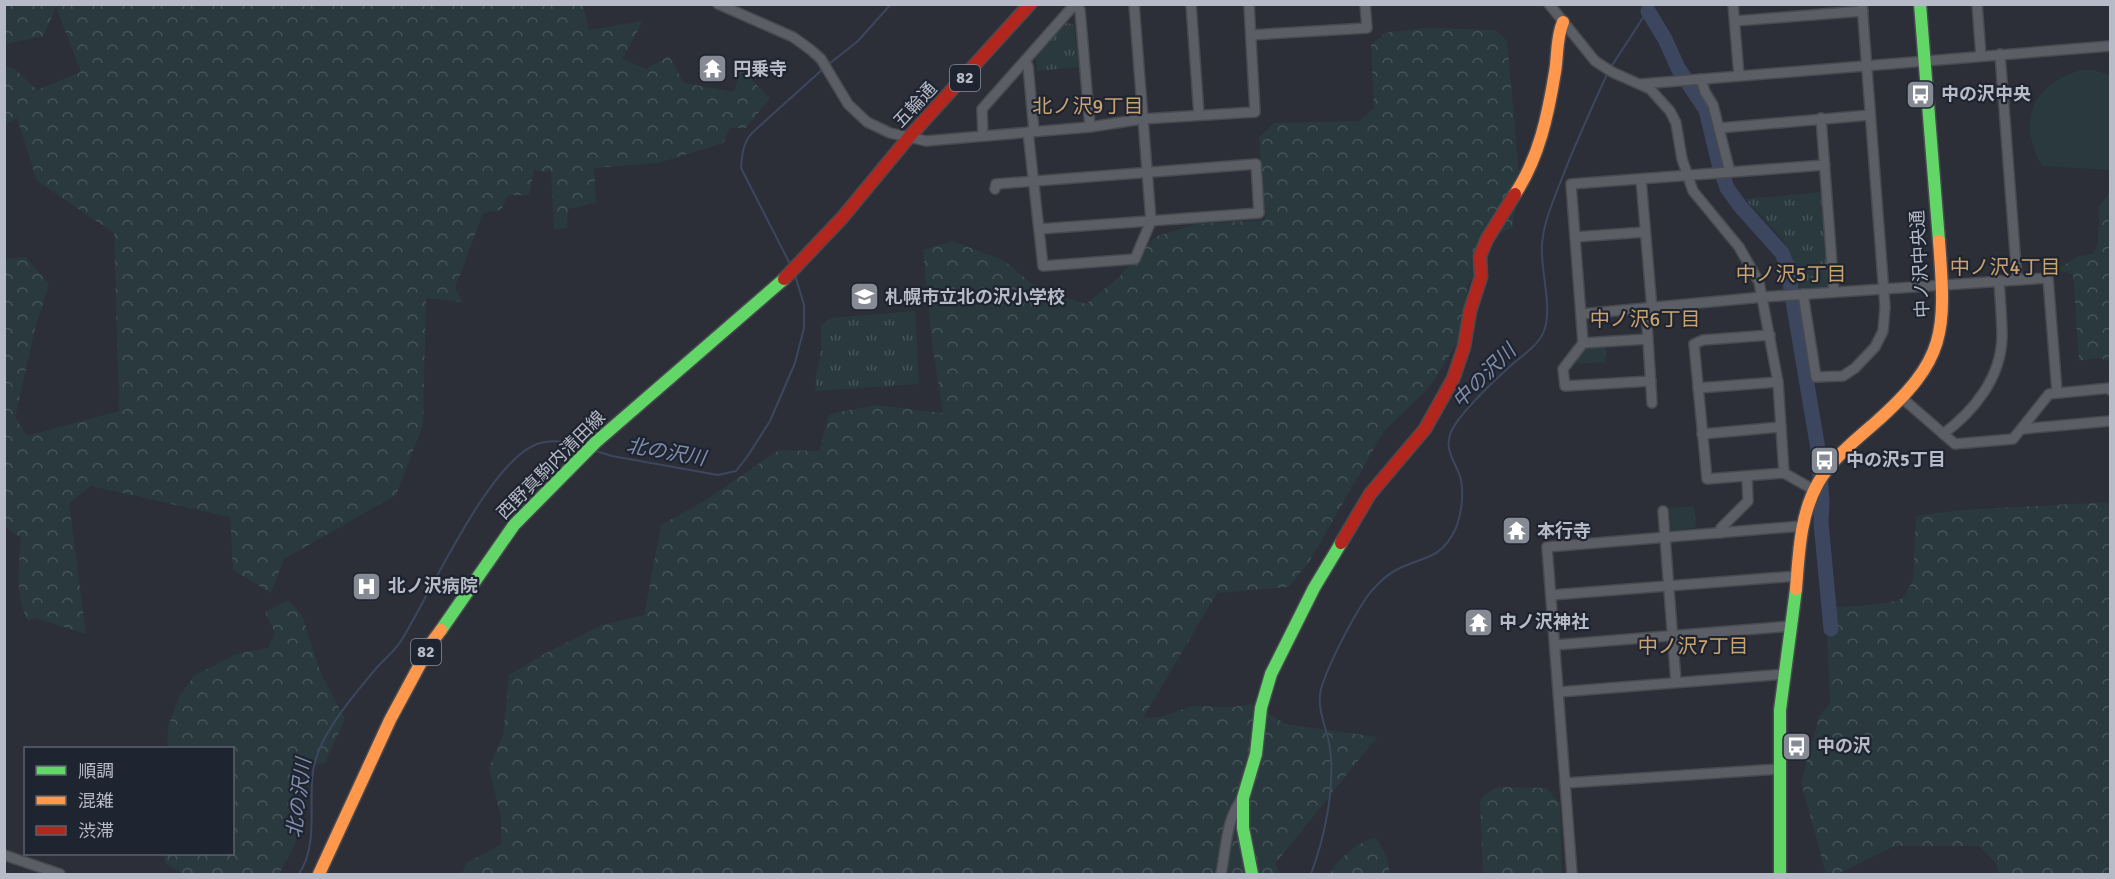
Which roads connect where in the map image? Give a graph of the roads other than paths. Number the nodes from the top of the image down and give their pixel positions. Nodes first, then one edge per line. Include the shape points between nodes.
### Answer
1 (718, 4) edge
2 (1030, 4) edge
3 (1075, 4) edge
4 (1134, 4) edge
5 (1191, 4) edge
6 (1249, 4) edge
7 (1365, 4) edge
8 (1549, 4) edge
9 (1733, 4) edge
10 (1814, 4) edge
11 (1920, 4) edge
12 (1977, 4) edge
13 (1863, 8) edge
14 (740, 9) edge
15 (1815, 15) junction
16 (1735, 21) junction
17 (1563, 22) junction
18 (1251, 35) junction
19 (2110, 46) edge
20 (2000, 54) junction
21 (1981, 56) junction
22 (1025, 61) junction
23 (1923, 61) junction
24 (1867, 65) junction
25 (1739, 76) junction
26 (1698, 79) junction
27 (1641, 84) junction
28 (1870, 115) junction
29 (1199, 116) junction
30 (1821, 118) junction
31 (1142, 119) junction
32 (1090, 126) junction
33 (1719, 128) junction
34 (1031, 132) junction
35 (983, 136) junction
36 (909, 137) junction
37 (899, 150) joint
38 (1825, 165) junction
39 (1724, 172) junction
40 (1147, 173) junction
41 (1688, 176) junction
42 (1641, 179) junction
43 (1033, 182) junction
44 (995, 189) dead end
45 (1151, 221) junction
46 (1038, 229) junction
47 (1645, 232) junction
48 (1575, 237) junction
49 (2017, 279) junction
50 (1999, 280) junction
51 (1942, 284) junction
52 (1884, 289) junction
53 (1834, 292) junction
54 (1801, 294) junction
55 (1763, 297) junction
56 (1649, 309) junction
57 (1581, 314) junction
58 (1770, 335) junction
59 (1648, 339) junction
60 (1583, 343) junction
61 (1651, 381) junction
62 (1778, 382) junction
63 (1698, 388) junction
64 (2110, 390) edge
65 (2057, 392) junction
66 (1902, 398) junction
67 (1652, 403) dead end
68 (2110, 421) edge
69 (1781, 427) junction
70 (2022, 429) junction
71 (1702, 434) junction
72 (1943, 434) junction
73 (1784, 473) junction
74 (1747, 477) junction
75 (1814, 490) junction
76 (1663, 511) dead end
77 (1802, 526) junction
78 (1720, 533) junction
79 (1665, 537) junction
80 (1797, 576) junction
81 (1669, 586) junction
82 (1551, 595) junction
83 (1792, 626) junction
84 (1672, 635) junction
85 (1555, 645) junction
86 (1785, 674) junction
87 (1676, 682) junction
88 (1559, 692) junction
89 (1779, 769) junction
90 (1565, 783) junction
91 (1243, 798) junction
92 (4, 855) edge
93 (60, 874) edge
94 (319, 874) edge
95 (1221, 874) edge
96 (1252, 874) edge
97 (1572, 874) edge
98 (1780, 874) edge

1 - 14 street
2 - 36 street, 五輪通 / 82
3 - 22 street
3 - 32 street via 1080,10
4 - 31 street
5 - 29 street
6 - 18 street
7 - 18 street via 1367,28
8 - 17 street
9 - 16 street
10 - 15 street
11 - 23 street, 中ノ沢中央通
12 - 21 street
13 - 15 street
13 - 24 street
14 - 36 street via 793,38 821,59 848,104 867,122
15 - 16 street
16 - 25 street
17 - 27 street via 1595,61
17 - 91 street via 1540,138 1528,173 1480,256 1481,276 1453,379 1425,429 1370,494 1287,641 1271,674
18 - 29 street via 1255,112
19 - 20 street
20 - 21 street
20 - 49 street
21 - 23 street
22 - 34 street
22 - 35 street via 982,109
23 - 24 street
23 - 51 street, 中ノ沢中央通
24 - 25 street
24 - 28 street
25 - 26 street
26 - 27 street
26 - 33 street via 1713,105
27 - 41 street via 1671,111
28 - 30 street
28 - 52 street
29 - 31 street
30 - 33 street
30 - 38 street
31 - 32 street
31 - 40 street
32 - 34 street
33 - 39 street
34 - 35 street
34 - 43 street
35 - 36 street via 926,141
36 - 37 street, 五輪通 / 82
37 - 94 street, 西野真駒内清田線 / 82 via 788,275 596,442 514,525 432,642 390,720
38 - 39 street
38 - 53 street
39 - 41 street
40 - 43 street
40 - 45 street
40 - 45 street via 1256,164 1259,213
41 - 42 street
41 - 55 street via 1693,191 1739,246
42 - 47 street
42 - 48 street via 1571,184
43 - 44 street via 996,184
43 - 46 street
45 - 46 street
45 - 46 street via 1135,259 1043,266
47 - 48 street
47 - 56 street
48 - 57 street
49 - 50 street
49 - 65 street via 2048,278
50 - 51 street
50 - 72 street via 2002,339 1997,363 1975,405
51 - 52 street
51 - 66 street, 中ノ沢中央通 via 1938,342 1920,378
52 - 53 street
52 - 54 street via 1883,331 1875,347 1843,376 1816,377
53 - 54 street
54 - 55 street
55 - 56 street
55 - 58 street
56 - 57 street
56 - 59 street
57 - 60 street
58 - 62 street
58 - 63 street via 1694,344
59 - 60 street
59 - 61 street
60 - 61 street via 1563,369 1565,386
61 - 67 street
62 - 63 street
62 - 69 street
63 - 71 street
64 - 65 street
65 - 70 street via 2049,393
66 - 72 street
66 - 75 street, 中ノ沢中央通 via 1835,461
68 - 70 street
69 - 71 street
69 - 73 street
70 - 72 street via 2013,439 1955,444
71 - 74 street via 1707,479
73 - 74 street
73 - 75 street
74 - 78 street via 1748,501
75 - 77 street, 中ノ沢中央通
76 - 79 street
77 - 78 street
77 - 80 street, 中ノ沢中央通
78 - 79 street
79 - 81 street
79 - 82 street via 1547,547
80 - 81 street
80 - 83 street, 中ノ沢中央通
81 - 82 street
81 - 84 street
82 - 85 street
83 - 84 street
83 - 86 street, 中ノ沢中央通
84 - 85 street
84 - 87 street
85 - 88 street
86 - 87 street
86 - 89 street, 中ノ沢中央通
87 - 88 street
88 - 90 street
89 - 90 street
89 - 98 street, 中ノ沢中央通
90 - 97 street
91 - 95 street via 1234,808
91 - 96 street via 1243,828
92 - 93 street

